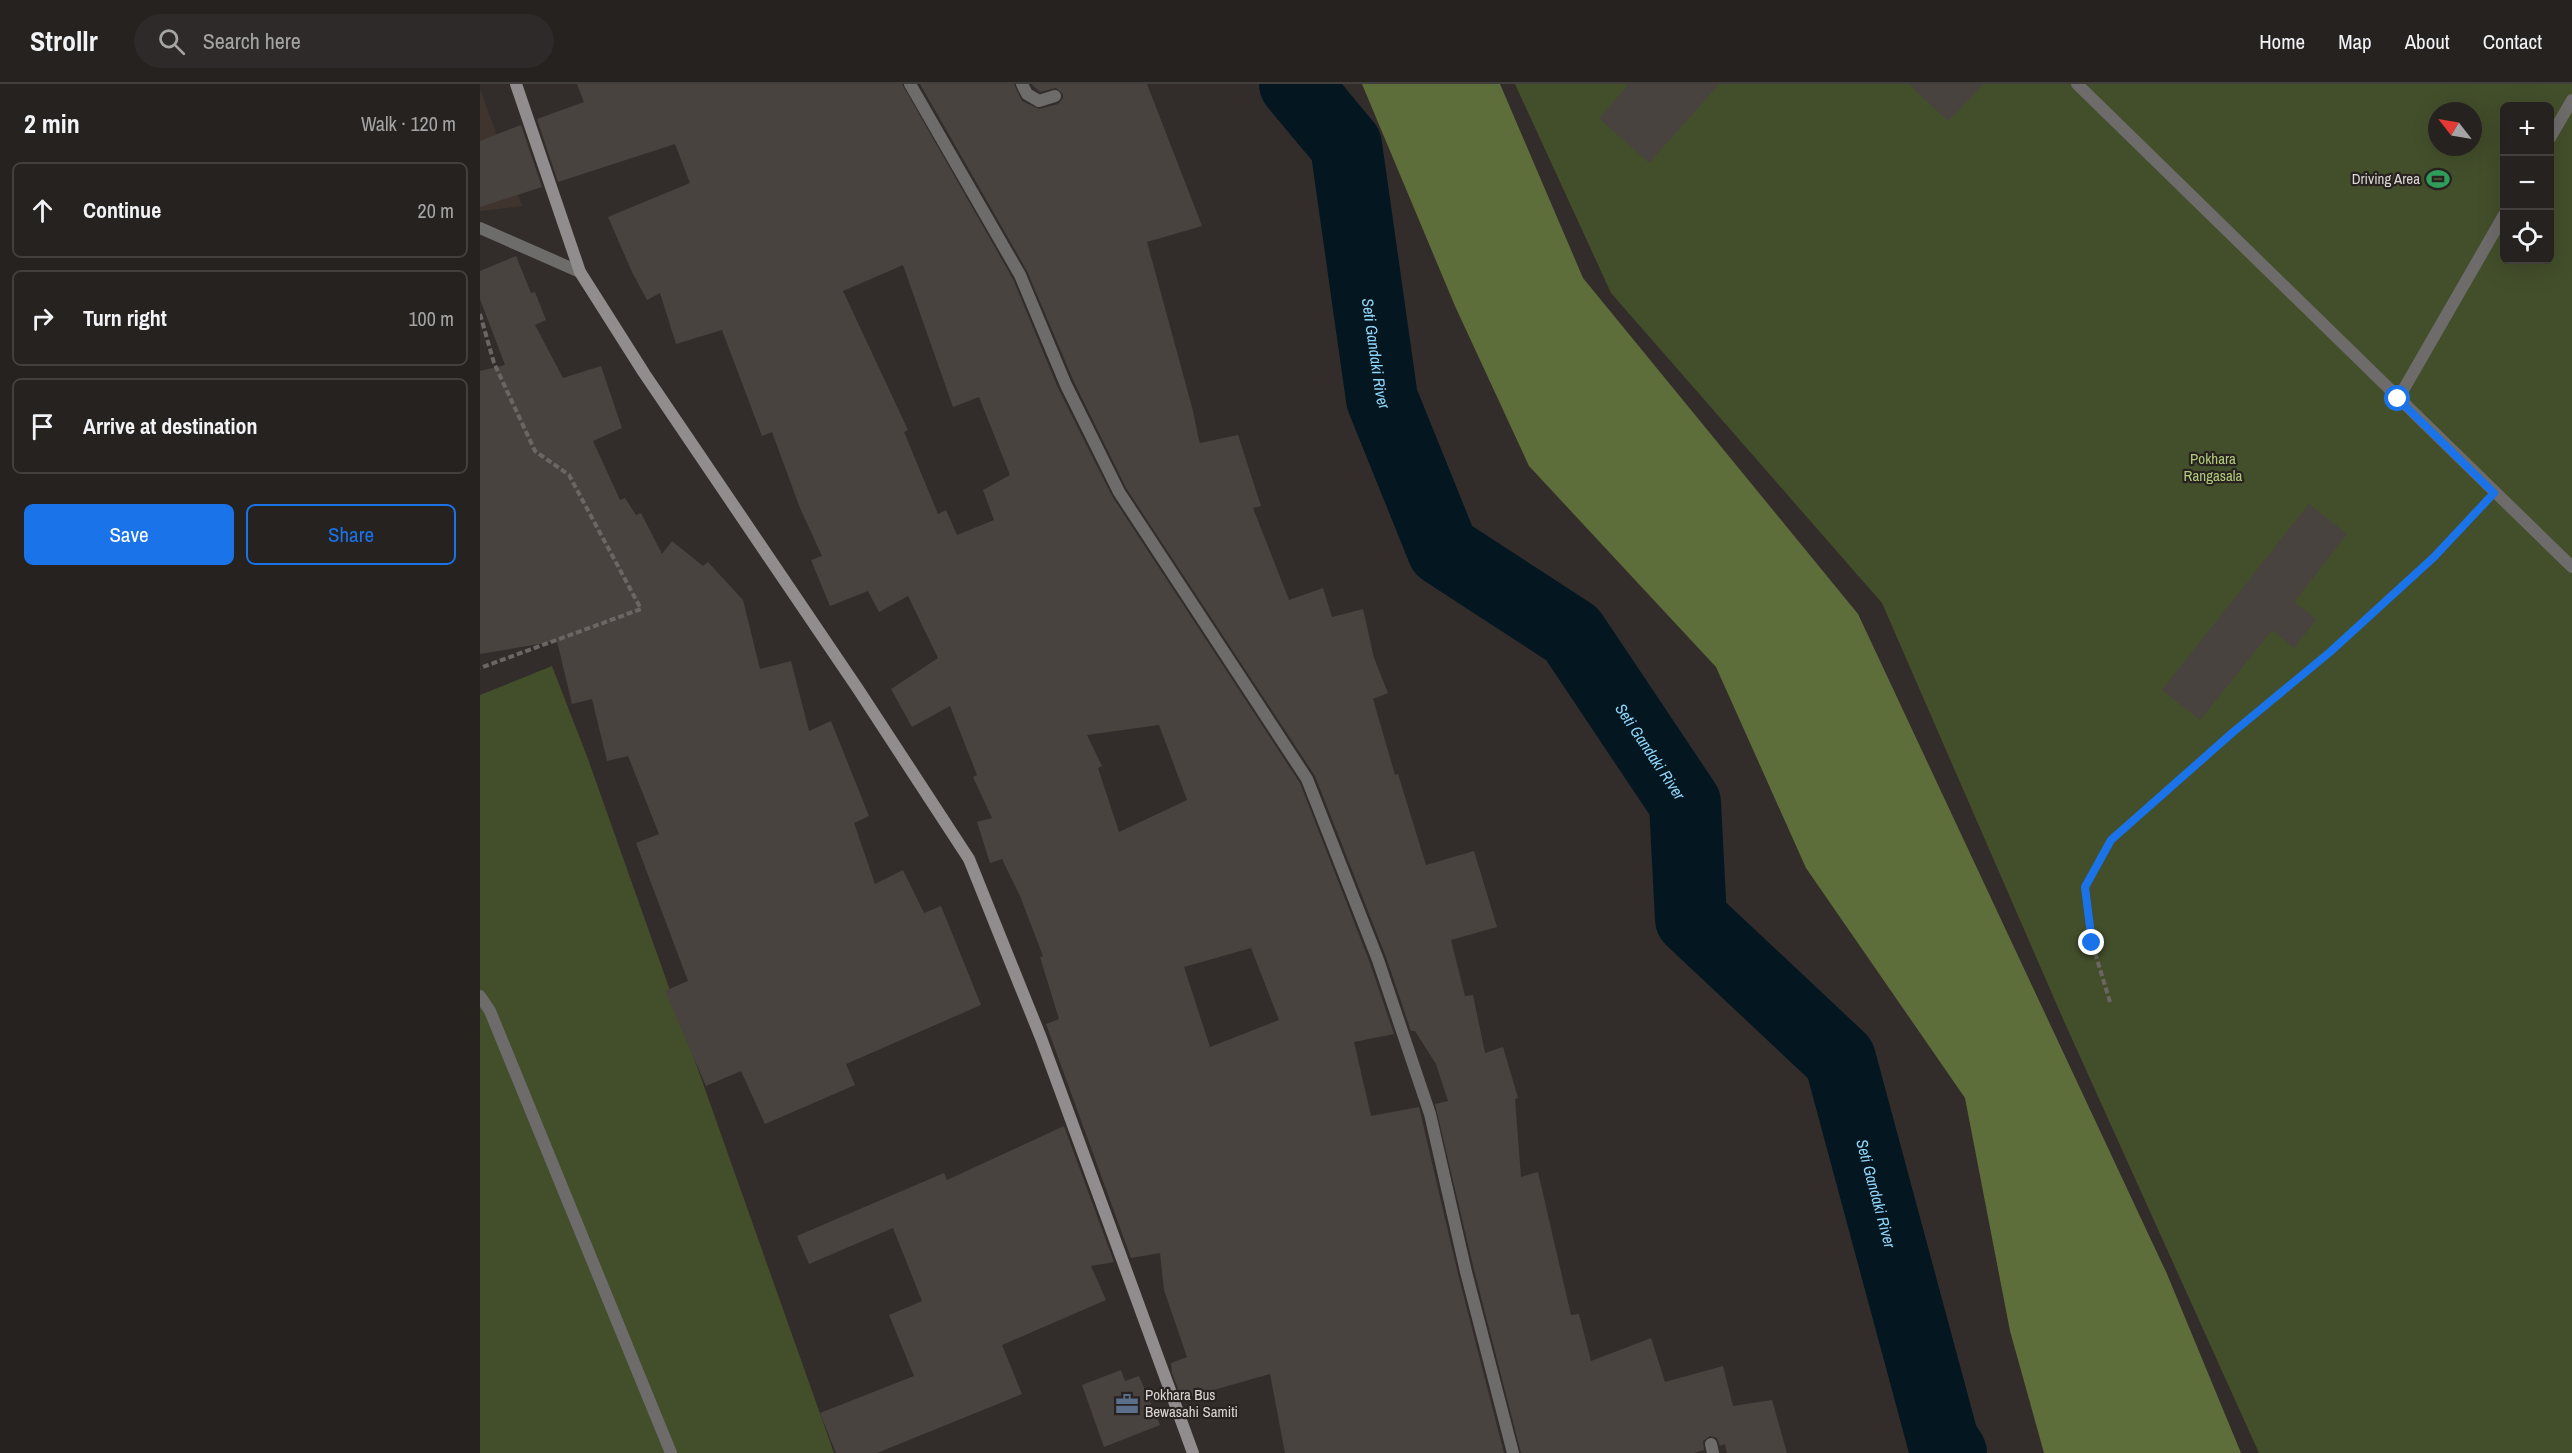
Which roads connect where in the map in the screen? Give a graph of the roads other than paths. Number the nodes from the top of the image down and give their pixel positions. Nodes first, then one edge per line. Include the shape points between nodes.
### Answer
1 (516, 84) edge
2 (910, 84) edge
3 (1022, 84) edge
4 (2077, 84) edge
5 (1055, 96) dead end
6 (2572, 100) edge
7 (2554, 131) edge
8 (2500, 225) edge
9 (480, 228) edge
10 (580, 273) junction
11 (2398, 399) junction
12 (2572, 567) edge
13 (480, 996) edge
14 (671, 1453) edge
15 (1193, 1453) edge
16 (1513, 1453) edge

1 - 10 street
2 - 16 street via 1020,275 1066,385 1119,492 1307,779 1378,960 1430,1114
3 - 5 street via 1027,94 1039,101
4 - 11 street
6 - 7 street
8 - 11 street
9 - 10 street
10 - 15 street via 969,859 1041,1038
11 - 12 street
13 - 14 street via 490,1011

